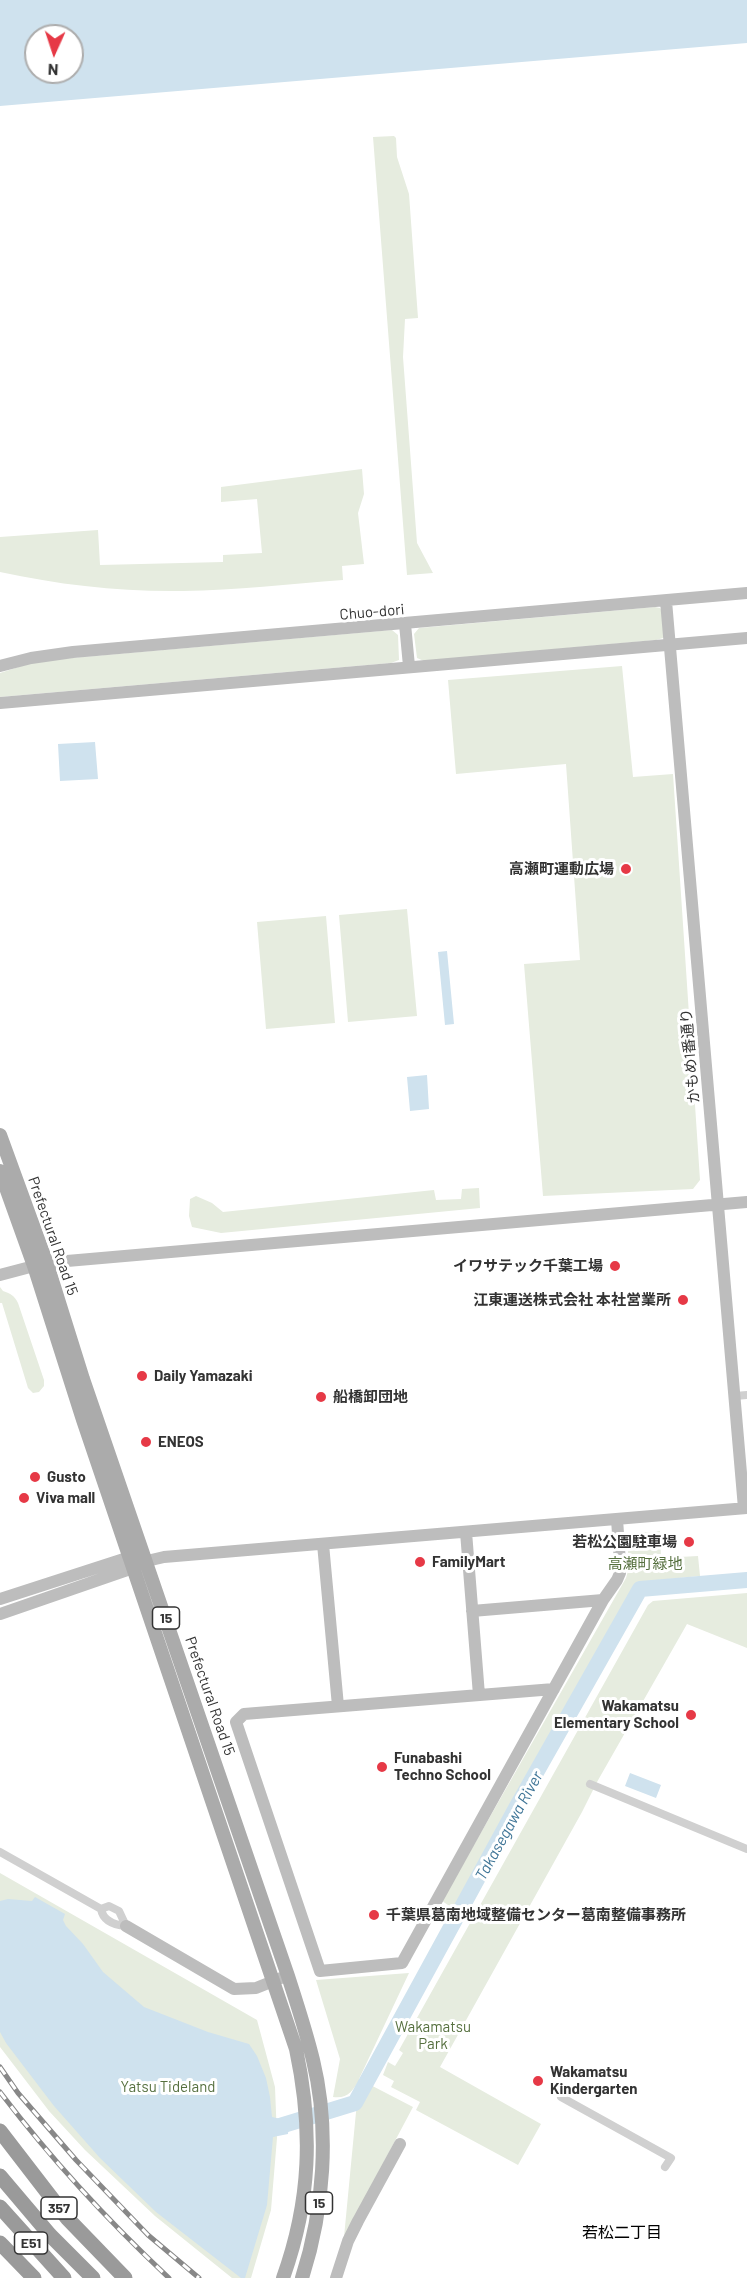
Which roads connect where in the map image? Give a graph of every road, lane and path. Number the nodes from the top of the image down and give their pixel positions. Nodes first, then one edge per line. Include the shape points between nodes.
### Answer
1 (747, 593) edge
2 (666, 601) junction
3 (405, 624) junction
4 (747, 638) edge
5 (670, 644) junction
6 (0, 666) edge
7 (409, 666) junction
8 (0, 703) edge
9 (0, 1135) edge
10 (0, 1172) edge
11 (747, 1202) edge
12 (718, 1204) junction
13 (40, 1265) junction
14 (0, 1275) edge
15 (741, 1395) edge
16 (746, 1508) edge
17 (617, 1519) junction
18 (466, 1532) junction
19 (324, 1544) junction
20 (147, 1560) junction
21 (132, 1562) junction
22 (0, 1599) edge
23 (603, 1600) junction
24 (472, 1611) junction
25 (0, 1614) edge
26 (554, 1689) junction
27 (479, 1695) junction
28 (338, 1707) junction
29 (590, 1784) dead end
30 (747, 1848) edge
31 (0, 1852) edge
32 (101, 1909) junction
33 (126, 1926) junction
34 (288, 1976) junction
35 (272, 1982) junction
36 (561, 2097) dead end
37 (0, 2131) edge
38 (400, 2144) dead end
39 (665, 2168) dead end
40 (0, 2176) edge
41 (0, 2209) edge
42 (0, 2243) edge
43 (34, 2278) edge
44 (64, 2278) edge
45 (93, 2278) edge
46 (125, 2278) edge
47 (283, 2278) edge
48 (302, 2278) edge
49 (336, 2278) edge

1 - 2 street, Chuo-dori
2 - 3 street, Chuo-dori
2 - 5 street, かもめ1番通り
3 - 6 street, Chuo-dori via 67,652
3 - 7 street
4 - 5 street
5 - 7 street
5 - 12 street, かもめ1番通り
7 - 8 street
9 - 13 main road, Prefectural Road 15 / 15
10 - 13 main road, Prefectural Road 15 / 15
11 - 12 street
12 - 13 street
12 - 15 street, かもめ1番通り
13 - 14 street
13 - 20 main road, Prefectural Road 15 / 15
13 - 21 main road, Prefectural Road 15 / 15 via 51,1324
15 - 16 street, かもめ1番通り
16 - 17 street
17 - 18 street
17 - 23 street via 620,1573
18 - 19 street
18 - 24 street
19 - 20 street
19 - 28 street
20 - 21 street
20 - 34 main road, Prefectural Road 15 / 15
21 - 22 street
21 - 25 street
21 - 35 main road, Prefectural Road 15 / 15
23 - 24 street
23 - 26 street
24 - 27 street
26 - 27 street
26 - 28 street via 402,1963 320,1971 236,1722 244,1714
27 - 28 street
29 - 30 street
31 - 32 street
32 - 33 street via 105,1919
32 - 33 street via 117,1908
33 - 35 street via 234,1989 256,1988
34 - 35 street
34 - 48 main road, Prefectural Road 15 / 15 via 313,2060 320,2104 320,2196
35 - 47 main road, Prefectural Road 15 / 15 via 296,2049 308,2133 302,2204
36 - 39 street via 671,2158
37 - 46 highway, 357 via 68,2218
38 - 49 street via 353,2230
40 - 45 highway, E51
41 - 44 highway, E51
42 - 43 highway

